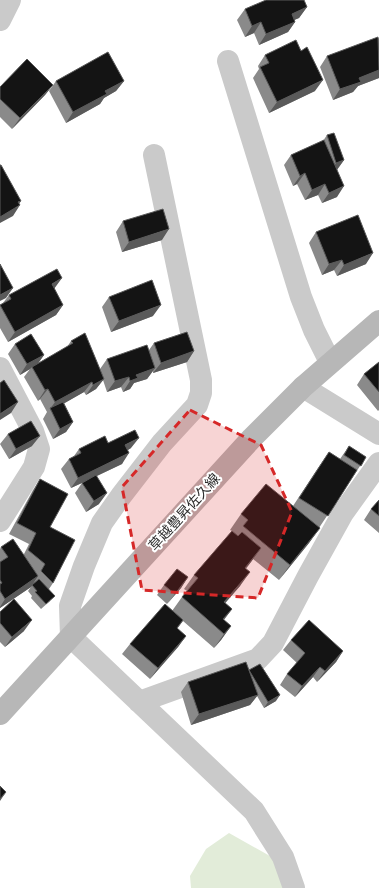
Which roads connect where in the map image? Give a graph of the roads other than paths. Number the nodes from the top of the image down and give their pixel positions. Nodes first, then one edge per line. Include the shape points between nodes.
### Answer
1 (10, 0) edge
2 (0, 20) edge
3 (228, 61) dead end
4 (154, 155) dead end
5 (379, 321) edge
6 (330, 362) junction
7 (0, 368) edge
8 (303, 387) junction
9 (379, 434) edge
10 (379, 463) edge
11 (0, 521) edge
12 (71, 637) junction
13 (139, 702) junction
14 (0, 714) edge
15 (294, 888) edge

1 - 2 street
3 - 6 street via 301,297
4 - 12 street via 201,380 201,393 197,404 162,442 102,523 70,606
5 - 6 main road, 草越豊昇佐久線
6 - 8 main road, 草越豊昇佐久線
7 - 11 street via 33,431 39,449 34,467
8 - 9 street
8 - 12 main road, 草越豊昇佐久線 via 221,470
10 - 13 street via 343,513 274,643 258,658
12 - 13 street
12 - 14 main road, 草越豊昇佐久線
13 - 15 street via 254,811 283,857

